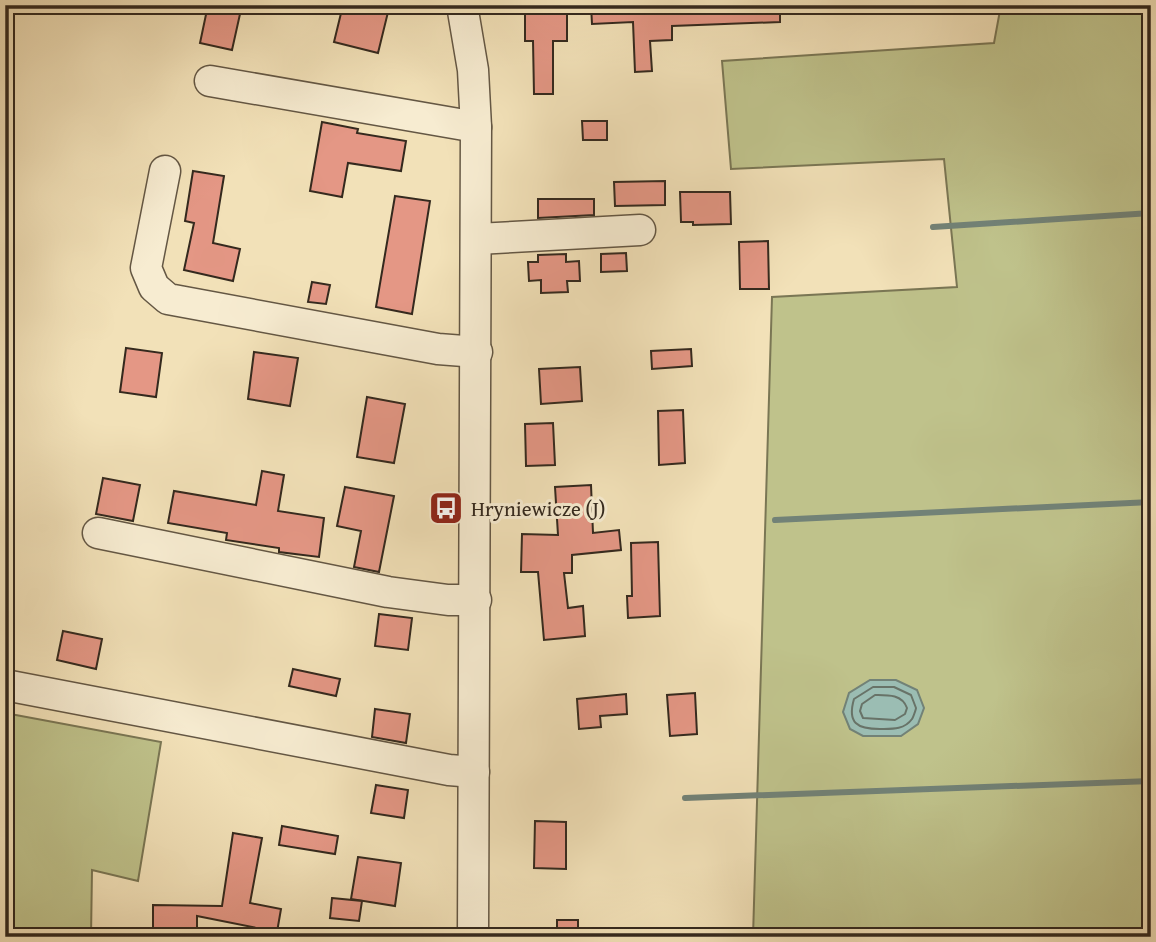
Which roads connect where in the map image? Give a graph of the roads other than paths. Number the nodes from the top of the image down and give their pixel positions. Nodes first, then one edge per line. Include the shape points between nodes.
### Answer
1 (462, 5) edge
2 (210, 81) dead end
3 (476, 127) junction
4 (164, 171) dead end
5 (640, 230) dead end
6 (477, 239) junction
7 (477, 352) junction
8 (98, 533) dead end
9 (475, 600) junction
10 (5, 685) edge
11 (474, 772) junction
12 (473, 937) edge

1 - 3 street via 473,70
2 - 3 street
3 - 6 street
4 - 7 street via 146,268 153,287 168,299 438,349
5 - 6 street
6 - 7 street
7 - 9 street
8 - 9 street via 388,592
9 - 11 street
10 - 11 street
11 - 12 street

